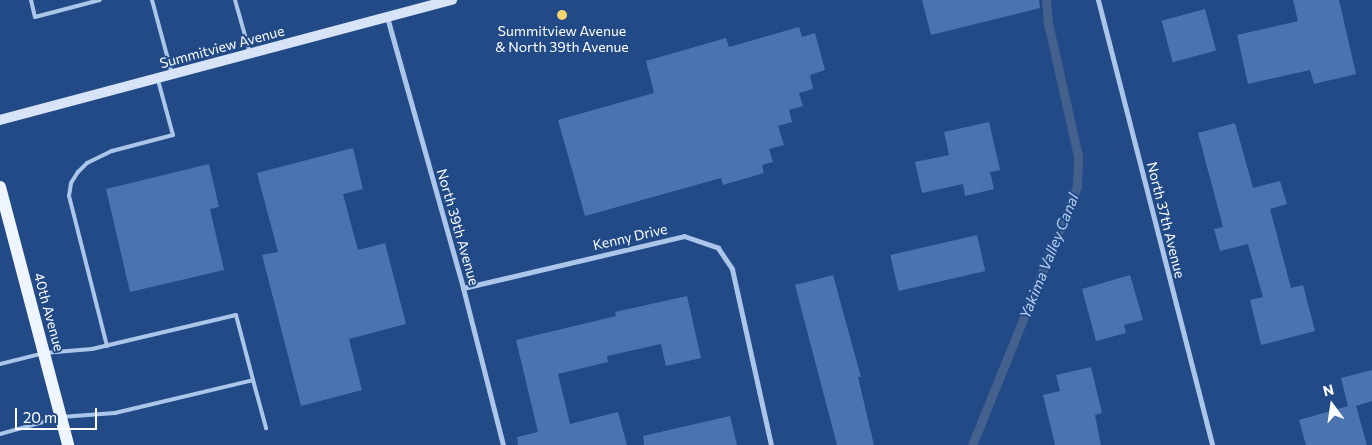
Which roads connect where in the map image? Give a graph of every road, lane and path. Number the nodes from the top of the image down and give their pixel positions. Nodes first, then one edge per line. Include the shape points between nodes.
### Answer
1 (31, 0) edge
2 (100, 0) edge
3 (152, 0) edge
4 (235, 0) edge
5 (452, 0) edge
6 (1098, 0) edge
7 (387, 17) junction
8 (250, 53) junction
9 (172, 74) junction
10 (158, 78) junction
11 (0, 120) edge
12 (0, 187) edge
13 (463, 288) junction
14 (107, 346) junction
15 (44, 353) junction
16 (0, 364) edge
17 (253, 380) junction
18 (61, 417) junction
19 (266, 428) dead end
20 (0, 434) edge
21 (68, 445) edge
22 (503, 445) edge
23 (771, 445) edge
24 (1212, 445) edge

1 - 2 lane via 35,17
3 - 9 lane
4 - 8 lane
5 - 7 main road, Summitview Avenue
6 - 24 street, North 37th Avenue
7 - 8 main road, Summitview Avenue
7 - 13 street, North 39th Avenue
8 - 9 main road, Summitview Avenue
9 - 10 main road, Summitview Avenue
10 - 11 main road, Summitview Avenue
10 - 14 lane via 173,136 112,151 87,163 72,183 69,196
12 - 15 main road, 40th Avenue
13 - 22 street, North 39th Avenue
13 - 23 street, Kenny Drive via 684,236 718,248 732,269
14 - 15 lane
14 - 17 lane via 236,315
15 - 16 lane
15 - 18 main road, 40th Avenue
17 - 18 lane via 115,413
17 - 19 lane
18 - 20 lane
18 - 21 main road, 40th Avenue

